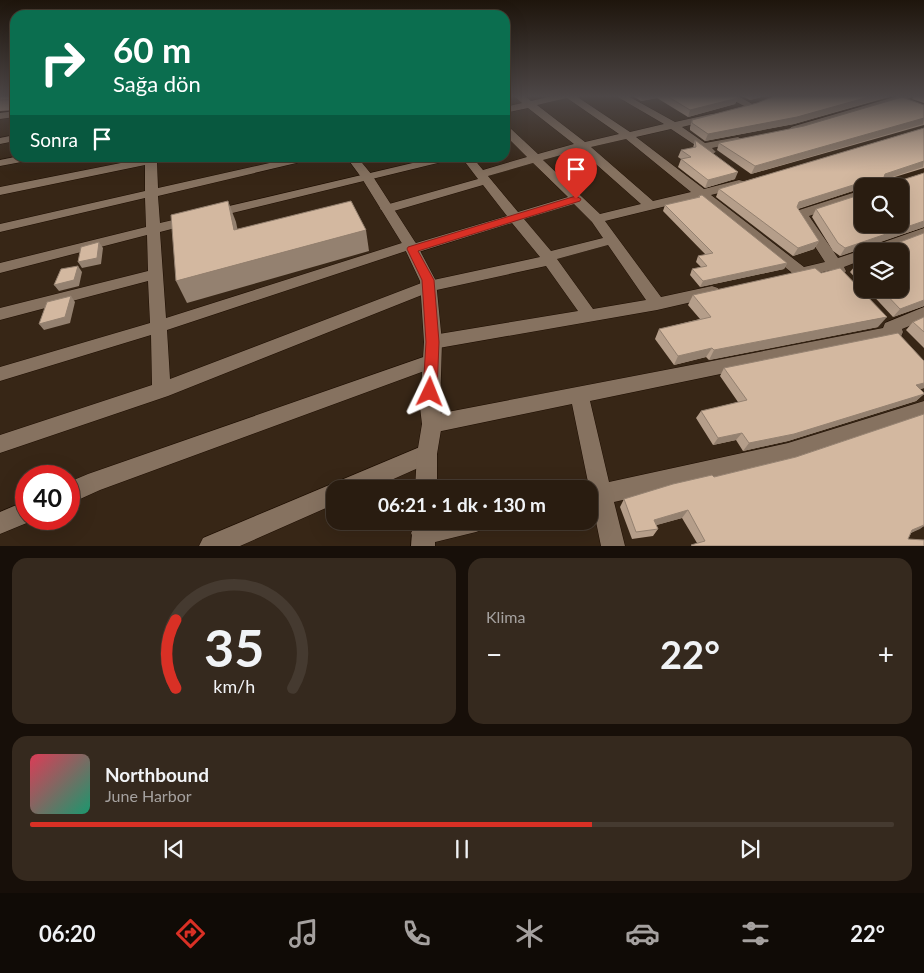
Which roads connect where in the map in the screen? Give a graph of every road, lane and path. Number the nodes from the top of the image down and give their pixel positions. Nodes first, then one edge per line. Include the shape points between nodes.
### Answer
1 (551, 121) edge
2 (607, 121) edge
3 (666, 121) edge
4 (692, 121) edge
5 (818, 121) edge
6 (674, 126) junction
7 (786, 131) edge
8 (510, 134) edge
9 (627, 135) junction
10 (749, 138) edge
11 (583, 146) junction
12 (703, 147) junction
13 (718, 158) edge
14 (536, 160) junction
15 (136, 162) edge
16 (154, 162) edge
17 (287, 162) edge
18 (355, 162) edge
19 (427, 162) edge
20 (470, 162) edge
21 (366, 175) junction
22 (742, 175) dead end
23 (483, 177) junction
24 (0, 192) edge
25 (151, 192) junction
26 (704, 194) junction
27 (854, 197) edge
28 (576, 199) junction
29 (650, 205) junction
30 (387, 209) junction
31 (514, 217) junction
32 (597, 219) junction
33 (0, 228) edge
34 (153, 229) junction
35 (924, 232) edge
36 (612, 240) junction
37 (894, 243) edge
38 (411, 247) junction
39 (548, 258) junction
40 (854, 258) edge
41 (833, 265) junction
42 (0, 268) edge
43 (801, 272) junction
44 (156, 274) junction
45 (782, 276) edge
46 (851, 285) edge
47 (429, 286) junction
48 (724, 289) edge
49 (657, 304) junction
50 (924, 313) edge
51 (0, 314) edge
52 (589, 315) junction
53 (160, 326) junction
54 (432, 352) junction
55 (0, 374) edge
56 (161, 390) junction
57 (579, 395) junction
58 (924, 409) edge
59 (432, 424) junction
60 (0, 444) edge
61 (427, 454) junction
62 (366, 480) edge
63 (426, 480) edge
64 (593, 480) edge
65 (80, 489) edge
66 (598, 495) edge
67 (326, 497) edge
68 (598, 501) edge
69 (15, 517) edge
70 (0, 523) edge
71 (436, 530) edge
72 (423, 533) edge
73 (211, 546) edge
74 (613, 546) edge

1 - 11 street
2 - 9 street
3 - 6 street
4 - 6 street
5 - 7 street
6 - 9 street
6 - 12 street
8 - 14 street
9 - 11 street
9 - 26 street
10 - 12 street
11 - 14 street
11 - 29 street
12 - 13 street
14 - 23 street
14 - 28 street
15 - 24 street
16 - 25 street
17 - 25 street
18 - 21 street
19 - 21 street
20 - 23 street
21 - 30 street
21 - 34 street
22 - 26 street via 749,181
23 - 30 street
23 - 31 street
25 - 33 street
25 - 34 street
26 - 29 street
26 - 43 street
27 - 41 street via 800,214
28 - 31 street
28 - 32 street
29 - 32 street
30 - 38 street
31 - 38 street
31 - 39 street
32 - 36 street
34 - 42 street
34 - 44 street
35 - 37 street
36 - 39 street
36 - 49 street
38 - 47 street
38 - 53 street
39 - 47 street
39 - 52 street
40 - 41 street
41 - 43 street
41 - 46 street
43 - 45 street
44 - 51 street
44 - 53 street
47 - 54 street
47 - 56 street
48 - 49 street
49 - 52 street
50 - 57 street via 893,330
52 - 54 street
53 - 55 street
53 - 56 street
54 - 59 street
54 - 65 street
56 - 60 street
57 - 59 street
57 - 64 street
58 - 66 street via 788,453
59 - 61 street
61 - 62 street
61 - 63 street
67 - 73 street
68 - 74 street
69 - 70 street
71 - 72 street

